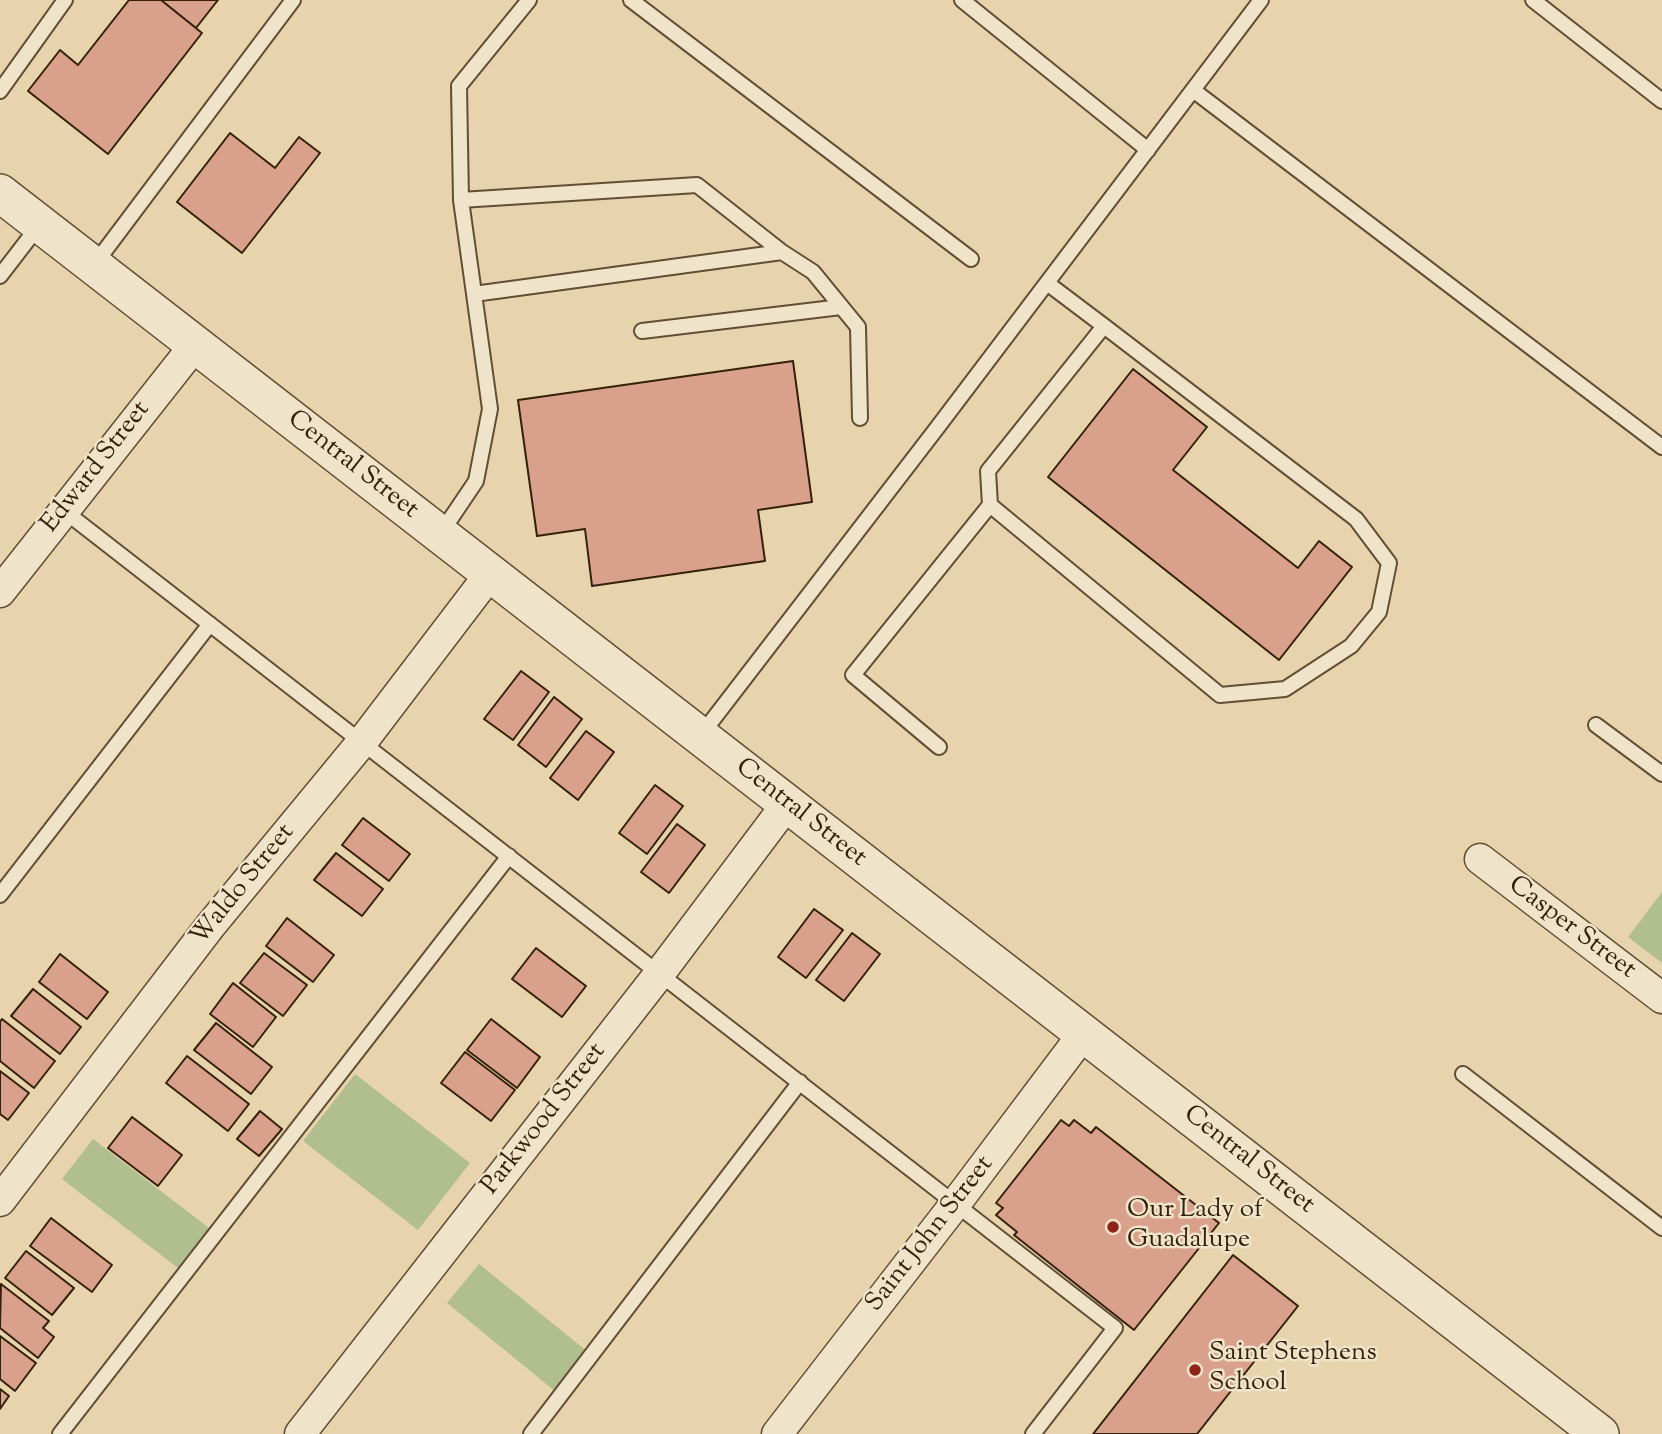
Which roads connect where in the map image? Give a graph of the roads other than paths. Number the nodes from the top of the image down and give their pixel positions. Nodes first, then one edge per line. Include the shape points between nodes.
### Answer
1 (65, 0) edge
2 (293, 0) edge
3 (529, 0) edge
4 (631, 0) edge
5 (962, 0) edge
6 (1261, 0) edge
7 (1533, 0) edge
8 (1194, 90) junction
9 (0, 91) edge
10 (1662, 101) edge
11 (1148, 150) junction
12 (0, 193) edge
13 (461, 200) junction
14 (40, 224) junction
15 (782, 252) junction
16 (971, 259) dead end
17 (94, 266) junction
18 (0, 275) edge
19 (1047, 283) junction
20 (474, 294) junction
21 (841, 307) junction
22 (1104, 326) junction
23 (642, 331) dead end
24 (195, 345) junction
25 (860, 418) dead end
26 (1662, 447) edge
27 (990, 505) junction
28 (64, 510) junction
29 (440, 535) junction
30 (490, 573) junction
31 (0, 592) edge
32 (210, 624) junction
33 (1596, 725) dead end
34 (700, 736) junction
35 (362, 742) junction
36 (939, 747) dead end
37 (1662, 774) edge
38 (787, 804) junction
39 (509, 856) junction
40 (1480, 859) dead end
41 (0, 895) edge
42 (660, 973) junction
43 (1662, 998) edge
44 (1084, 1034) junction
45 (1463, 1074) dead end
46 (800, 1082) junction
47 (0, 1201) edge
48 (956, 1203) junction
49 (1662, 1228) edge
50 (60, 1434) edge
51 (300, 1434) edge
52 (531, 1434) edge
53 (776, 1434) edge
54 (1033, 1434) edge
55 (1601, 1434) edge

1 - 9 lane
2 - 17 lane
3 - 13 lane via 459,86
4 - 16 lane
5 - 11 lane
6 - 8 lane
7 - 10 lane
8 - 11 lane
8 - 26 lane
11 - 19 lane
12 - 14 street, Central Street
13 - 15 lane via 697,185
13 - 20 lane
14 - 17 street, Central Street
14 - 18 lane
15 - 20 lane
15 - 21 lane via 813,272
17 - 24 street, Central Street
19 - 22 lane
19 - 34 lane
20 - 29 lane via 490,409 476,481
21 - 23 lane
21 - 25 lane via 858,327
22 - 27 lane via 988,471
22 - 27 lane via 1356,519 1389,563 1379,612 1351,646 1285,689 1220,695
24 - 28 street, Edward Street
24 - 29 street, Central Street
27 - 36 lane via 853,675
28 - 31 street, Edward Street
28 - 32 lane
29 - 30 street, Central Street
30 - 34 street, Central Street
30 - 35 street, Waldo Street
32 - 35 lane
32 - 41 lane
33 - 37 lane
34 - 38 street, Central Street
35 - 39 lane
35 - 47 street, Waldo Street via 211,925
38 - 42 street, Parkwood Street
38 - 44 street, Central Street
39 - 42 lane
39 - 50 lane
40 - 43 street, Casper Street
42 - 46 lane
42 - 51 street, Parkwood Street
44 - 48 street, Saint John Street
44 - 55 street, Central Street
45 - 49 lane
46 - 48 lane
46 - 52 lane
48 - 53 street, Saint John Street
48 - 54 lane via 1115,1328

